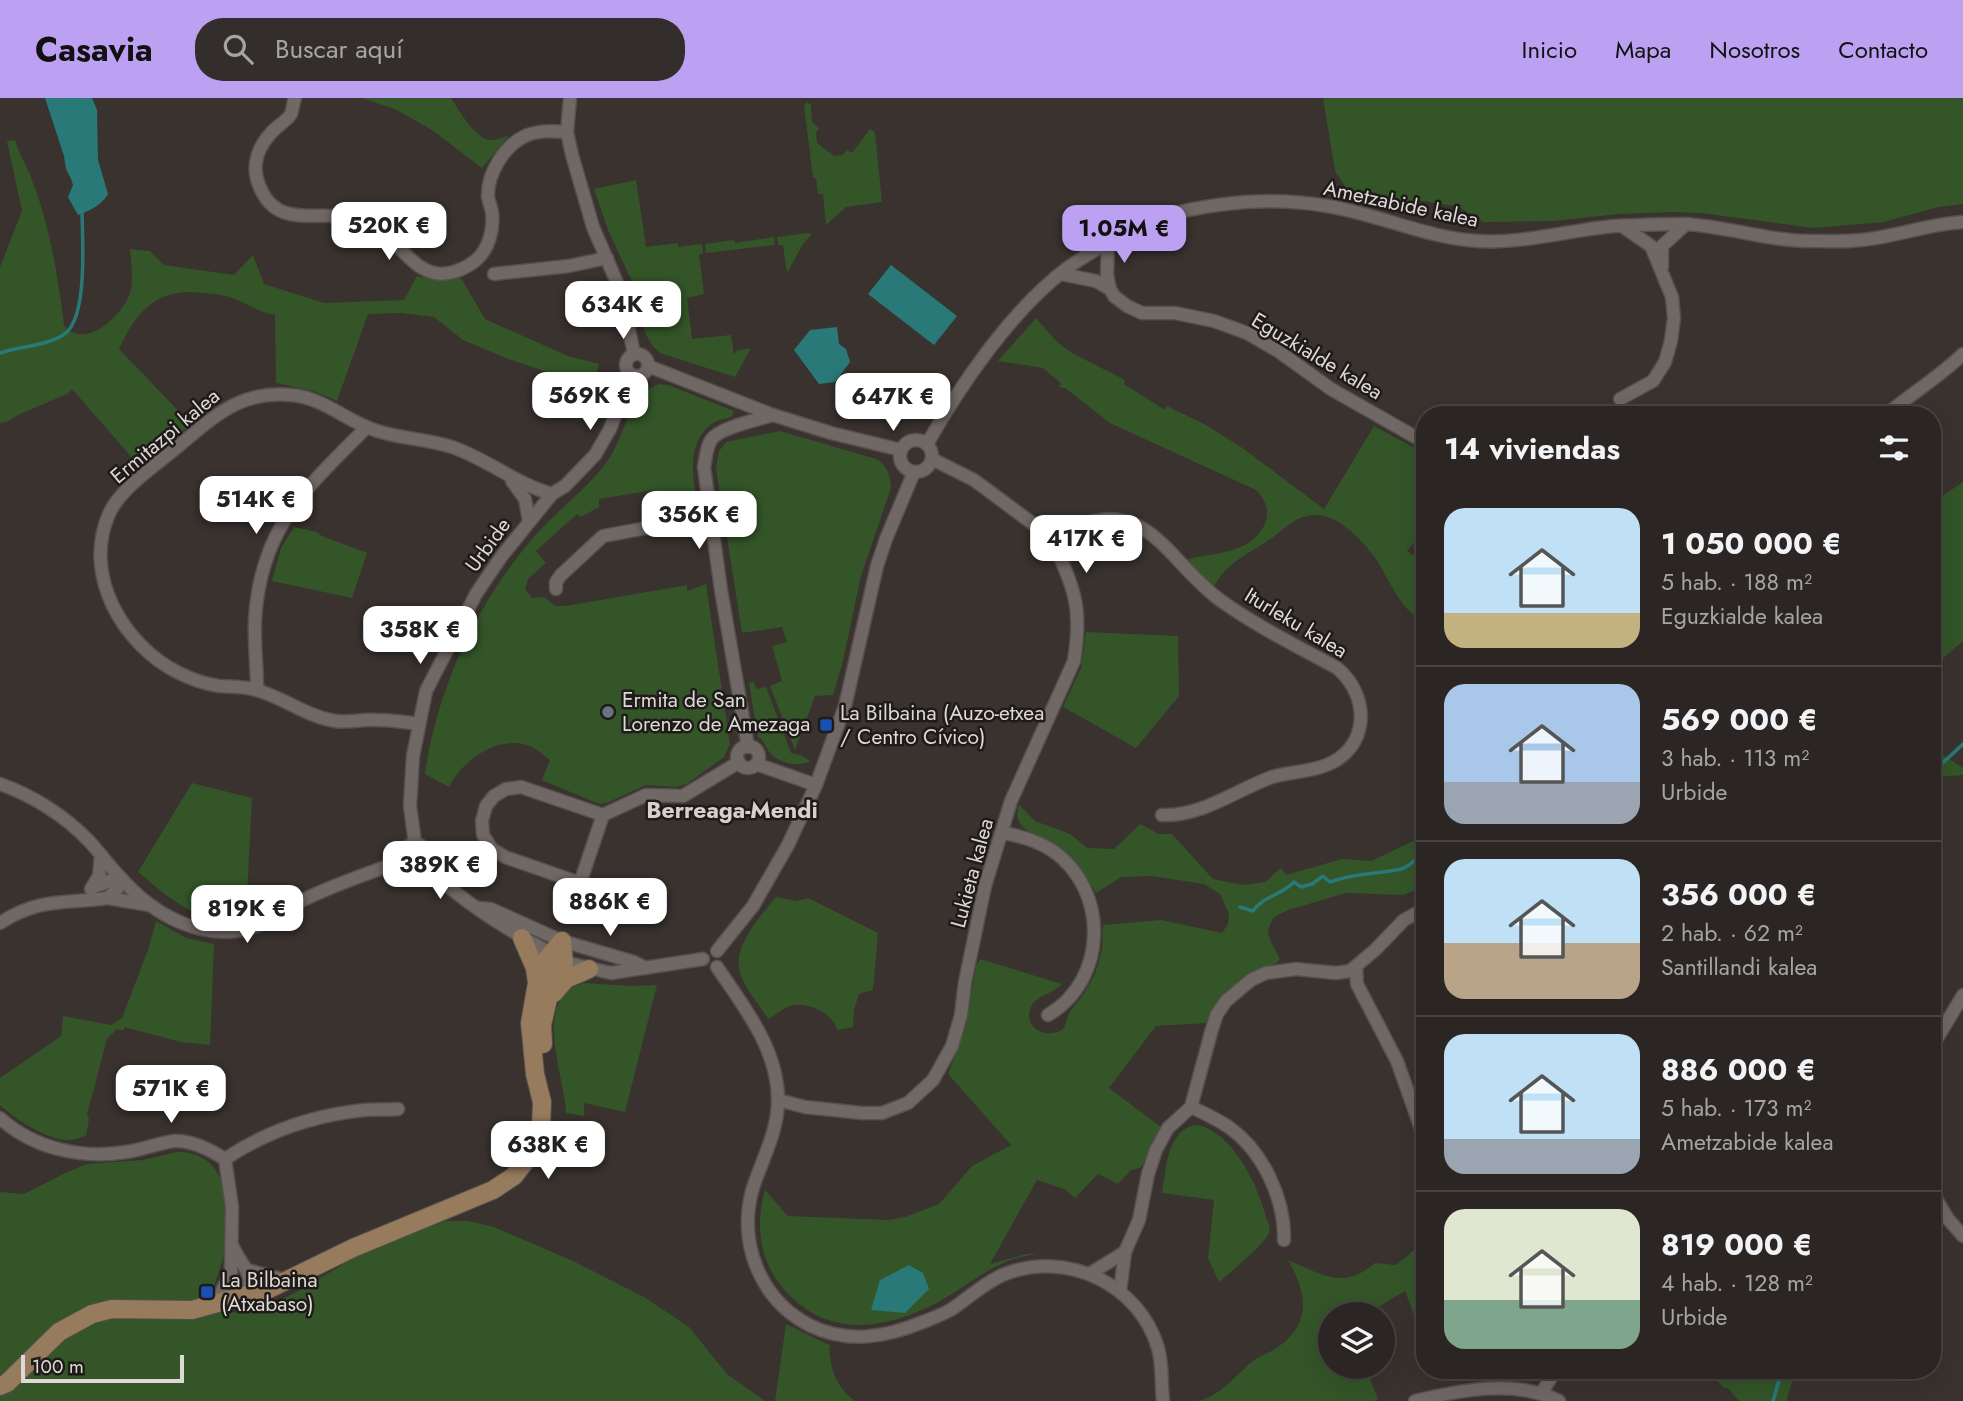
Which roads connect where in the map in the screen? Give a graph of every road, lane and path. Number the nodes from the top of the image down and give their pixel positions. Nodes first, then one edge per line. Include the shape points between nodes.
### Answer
1 (295, 98) edge
2 (570, 98) edge
3 (567, 132) junction
4 (1957, 222) edge
5 (1685, 224) junction
6 (1622, 226) junction
7 (1654, 226) junction
8 (1963, 235) edge
9 (1108, 243) junction
10 (1657, 246) junction
11 (1087, 256) junction
12 (607, 258) junction
13 (494, 274) dead end
14 (1061, 274) junction
15 (1102, 278) junction
16 (634, 354) junction
17 (1963, 354) edge
18 (648, 366) junction
19 (631, 375) junction
20 (1620, 399) dead end
21 (1897, 406) edge
22 (773, 415) junction
23 (367, 427) junction
24 (1416, 437) edge
25 (927, 444) junction
26 (901, 450) junction
27 (932, 459) junction
28 (914, 472) junction
29 (507, 475) junction
30 (537, 490) junction
31 (552, 494) junction
32 (525, 499) junction
33 (541, 507) junction
34 (711, 516) junction
35 (529, 521) junction
36 (1044, 532) junction
37 (1062, 533) junction
38 (1056, 548) junction
39 (556, 589) dead end
40 (257, 690) junction
41 (419, 724) junction
42 (748, 747) junction
43 (738, 762) junction
44 (756, 764) junction
45 (0, 783) edge
46 (816, 785) junction
47 (603, 815) junction
48 (1161, 815) dead end
49 (1003, 833) junction
50 (415, 844) junction
51 (101, 855) junction
52 (402, 861) junction
53 (425, 866) junction
54 (120, 877) junction
55 (93, 887) junction
56 (108, 898) junction
57 (81, 899) junction
58 (150, 905) junction
59 (479, 908) junction
60 (1416, 913) edge
61 (0, 923) edge
62 (522, 938) junction
63 (717, 951) junction
64 (559, 952) junction
65 (703, 959) junction
66 (1356, 966) junction
67 (717, 967) junction
68 (646, 968) junction
69 (589, 969) junction
70 (1329, 972) junction
71 (537, 983) junction
72 (1963, 995) edge
73 (1363, 997) junction
74 (547, 1002) junction
75 (1048, 1014) dead end
76 (1941, 1031) edge
77 (778, 1100) junction
78 (805, 1107) junction
79 (1191, 1107) junction
80 (398, 1109) dead end
81 (777, 1115) junction
82 (1416, 1115) edge
83 (0, 1118) edge
84 (225, 1159) junction
85 (1941, 1207) edge
86 (1963, 1236) edge
87 (381, 1237) junction
88 (1284, 1240) dead end
89 (231, 1243) junction
90 (1125, 1252) junction
91 (247, 1270) junction
92 (231, 1273) junction
93 (1091, 1273) junction
94 (285, 1280) junction
95 (1120, 1292) junction
96 (248, 1295) junction
97 (215, 1304) junction
98 (1550, 1379) edge
99 (0, 1387) edge
100 (1542, 1392) junction
101 (1163, 1401) edge
102 (1415, 1401) edge
103 (1559, 1401) edge

1 - 3 street via 290,115 257,152 256,176 267,199 288,214 358,221 395,243 419,267 442,274 477,260 486,247 492,223 489,184 507,150 524,136 547,130
2 - 3 street
3 - 12 street via 586,206
4 - 5 street, Ametzabide kalea via 1863,240 1805,242
4 - 8 street
5 - 7 street, Ametzabide kalea
5 - 10 street
6 - 7 street, Ametzabide kalea
6 - 9 street, Ametzabide kalea via 1503,242 1478,241 1423,232 1328,205 1271,201 1165,216
6 - 10 street
7 - 10 street
9 - 11 street, Ametzabide kalea
9 - 15 street, Eguzkialde kalea
10 - 20 street via 1674,318 1665,362 1653,381
11 - 14 street, Ametzabide kalea
11 - 15 street
12 - 13 street
12 - 16 street via 621,292
14 - 15 street
14 - 25 street, Ametzabide kalea via 979,362
15 - 24 street, Eguzkialde kalea via 1114,296 1142,313 1175,313 1247,333
16 - 18 street via 644,357
16 - 19 street via 626,362
17 - 21 street via 1940,377
18 - 19 street via 642,375
18 - 22 street
19 - 31 street, Urbide via 595,456
22 - 26 street
22 - 34 street via 722,431 712,439 704,467
23 - 29 street, Ermitazpi kalea via 453,447
23 - 40 street via 304,491 272,540 259,583 255,621
23 - 40 street, Ermitazpi kalea via 312,398 261,395 237,402 216,414 126,490 109,512 102,537 103,583 111,605 133,637 180,673
25 - 26 street via 913,440
25 - 27 street
26 - 28 street via 902,464
27 - 28 street via 924,470
27 - 36 street via 974,480
28 - 46 street via 877,566 845,706
29 - 30 street, Ermitazpi kalea
29 - 32 street, Ermitazpi kalea
30 - 31 street, Ermitazpi kalea
30 - 33 street
31 - 33 street, Urbide
32 - 33 street, Ermitazpi kalea
32 - 35 street, Ermitazpi kalea
33 - 35 street, Urbide
34 - 39 street via 603,536 561,575
34 - 42 street
35 - 41 street, Urbide via 470,605 426,691
36 - 37 street via 1054,527
36 - 38 street via 1045,544
37 - 38 street via 1063,542
37 - 48 street, Iturleku kalea via 1097,520 1140,527 1163,542 1192,577 1219,599 1337,668 1357,693 1358,733 1349,750 1334,762 1272,777 1187,812
38 - 49 street, Lukieta kalea via 1074,590 1078,613 1074,661 1011,801
40 - 41 street, Ermitazpi kalea via 336,721
41 - 50 street, Urbide via 410,806
42 - 43 street via 738,752
42 - 44 street via 757,751
43 - 44 street via 747,768
43 - 47 street via 683,796 646,795
44 - 46 street
45 - 51 street via 45,806
46 - 63 street via 753,906
47 - 47 street via 521,787 506,789 486,806 483,835 492,849 505,857 580,883
49 - 75 street via 1054,852 1077,875 1091,906 1095,941 1085,975 1058,1009
49 - 78 street, Lukieta kalea via 985,886 961,1016 952,1046 933,1080 908,1103 882,1113
50 - 52 street via 404,849
50 - 53 street via 428,853
51 - 54 street
51 - 55 street
52 - 53 street via 414,870
52 - 58 street via 344,882 257,926 235,931 214,933 182,925
53 - 59 street
54 - 55 street
54 - 56 street
54 - 58 street
55 - 57 street
56 - 57 street
56 - 58 street
57 - 61 street via 35,906
59 - 62 street
59 - 64 street via 491,909
60 - 66 street
62 - 64 street
62 - 71 street
63 - 65 street via 706,951
63 - 67 street via 721,960
64 - 68 street via 634,962
64 - 69 street
64 - 71 street
64 - 74 street
65 - 67 street via 709,968
65 - 68 street
66 - 70 street via 1350,971
66 - 73 street via 1355,978
67 - 77 street via 752,1017 775,1073
68 - 69 street via 611,973
69 - 74 street via 566,979
70 - 73 street
70 - 79 street via 1296,969 1266,973 1232,995 1217,1014
71 - 87 street via 530,1023 542,1102 541,1128 532,1153 514,1176 493,1191
72 - 76 street
73 - 82 street via 1397,1061
74 - 87 street via 542,1036 553,1111 549,1136 530,1174 503,1198
77 - 78 street, Lukieta kalea
77 - 81 street
78 - 81 street, Lukieta kalea
79 - 88 street via 1229,1127 1260,1161 1282,1215
79 - 90 street via 1168,1128 1156,1150 1139,1220
80 - 84 street via 366,1110 277,1130
81 - 93 street via 751,1195 749,1240 755,1268 766,1286 788,1311 814,1327 836,1335 877,1337 950,1310 1006,1273 1047,1265
83 - 84 street via 14,1131 51,1148 91,1155 176,1141
84 - 89 street
85 - 86 street
87 - 94 street
89 - 91 street
89 - 92 street
90 - 93 street
90 - 95 street
91 - 94 street
91 - 96 street
92 - 96 street
92 - 97 street
93 - 95 street
94 - 96 street
95 - 101 street via 1140,1313 1157,1347
96 - 97 street
97 - 99 street via 192,1310 112,1309 92,1314 59,1332
98 - 100 street
100 - 102 street via 1496,1389
100 - 103 street

